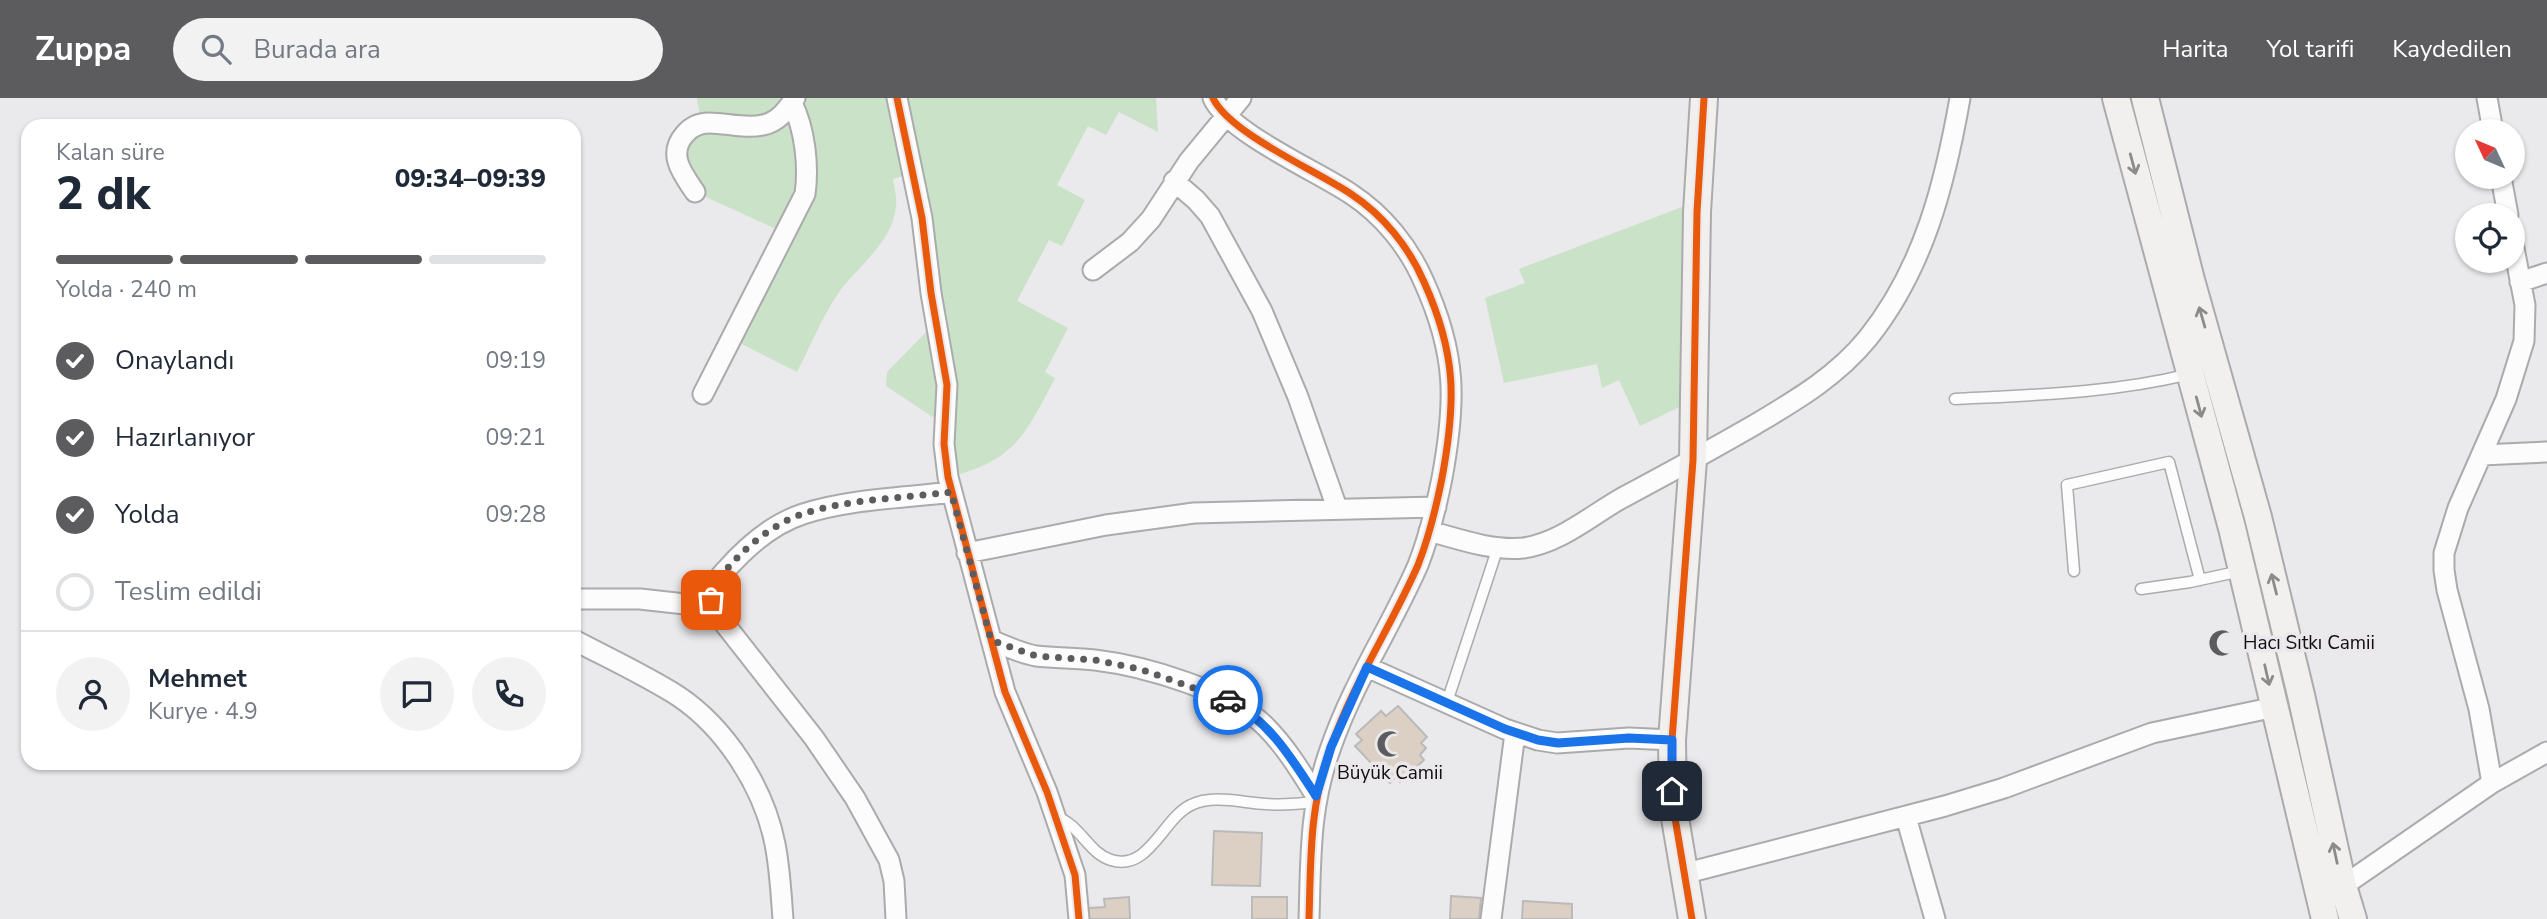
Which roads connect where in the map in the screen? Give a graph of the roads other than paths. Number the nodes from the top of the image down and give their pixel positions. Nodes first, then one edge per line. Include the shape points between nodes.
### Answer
1 (897, 98) edge
2 (1213, 98) edge
3 (1241, 98) edge
4 (1704, 98) edge
5 (1961, 98) edge
6 (2116, 98) edge
7 (2145, 98) edge
8 (2487, 98) edge
9 (794, 100) edge
10 (1227, 116) junction
11 (2491, 119) edge
12 (1174, 181) junction
13 (695, 192) dead end
14 (1093, 270) dead end
15 (2518, 273) edge
16 (2547, 273) edge
17 (2520, 282) junction
18 (2190, 374) junction
19 (703, 394) dead end
20 (1955, 399) dead end
21 (2547, 452) edge
22 (2482, 455) junction
23 (1693, 460) junction
24 (951, 492) junction
25 (1436, 506) junction
26 (1337, 508) junction
27 (1429, 531) junction
28 (1499, 547) junction
29 (967, 553) junction
30 (2074, 570) dead end
31 (2242, 571) junction
32 (2200, 580) junction
33 (2141, 589) dead end
34 (581, 598) edge
35 (712, 607) junction
36 (991, 640) junction
37 (581, 644) edge
38 (1367, 667) junction
39 (1447, 702) junction
40 (2274, 707) junction
41 (1515, 733) junction
42 (1672, 740) junction
43 (2547, 752) edge
44 (2492, 783) junction
45 (1315, 799) junction
46 (1055, 817) junction
47 (1906, 817) junction
48 (1683, 874) junction
49 (2343, 886) junction
50 (2316, 914) edge
51 (783, 919) edge
52 (895, 919) edge
53 (1079, 919) edge
54 (1309, 919) edge
55 (1491, 919) edge
56 (1692, 919) edge
57 (1935, 919) edge
58 (2353, 919) edge

1 - 24 street via 922,218 945,369 945,461
2 - 10 street
3 - 10 street
4 - 23 main road via 1697,212
5 - 23 street via 1935,212 1898,292 1869,337 1823,383
6 -> 18 main road
49 -> 7 main road via 2258,517
8 - 11 street
9 - 13 street via 778,120 765,125 692,127 677,146 676,156
9 - 19 street via 806,164 805,194
10 - 12 street
10 - 25 street via 1369,208 1401,242 1424,280 1447,348 1453,394
12 - 14 street via 1141,232
12 - 26 street via 1210,216 1262,311
15 - 17 street
16 - 17 street
17 - 22 street via 2524,341
18 - 20 lane via 2099,390
18 -> 31 main road
21 - 22 street
22 - 44 street via 2455,517 2444,552 2444,570 2479,709
23 - 28 street via 1559,536 1524,548
23 - 42 main road
24 - 29 street
24 - 35 street via 835,507 784,522 746,548 726,569 715,585
25 - 26 street
25 - 27 street
26 - 29 street via 1152,517
27 - 28 street
27 - 38 street via 1418,564
28 - 39 lane
29 - 36 street
30 - 32 lane via 2067,485 2169,462
31 - 32 lane
31 -> 40 main road
32 - 33 lane
34 - 35 street
35 - 52 street via 855,797 889,860
36 - 45 street via 1036,656 1129,666 1223,697 1267,727
36 - 46 street via 1005,692
37 - 51 street via 677,695 724,737 770,824 779,863
38 - 39 street
38 - 45 street via 1331,747
39 - 41 street
40 - 47 street via 2152,733 2004,788
40 - 50 main road
41 - 42 street via 1558,743
41 - 55 street
42 - 48 main road via 1673,806
43 - 44 street
44 - 49 street
45 - 46 lane via 1267,804 1199,802 1179,814 1144,853 1122,861 1104,856 1071,824
45 - 54 street
46 - 53 street via 1075,875
47 - 48 street
47 - 57 street
48 - 56 main road
49 - 50 main road
49 - 58 main road

